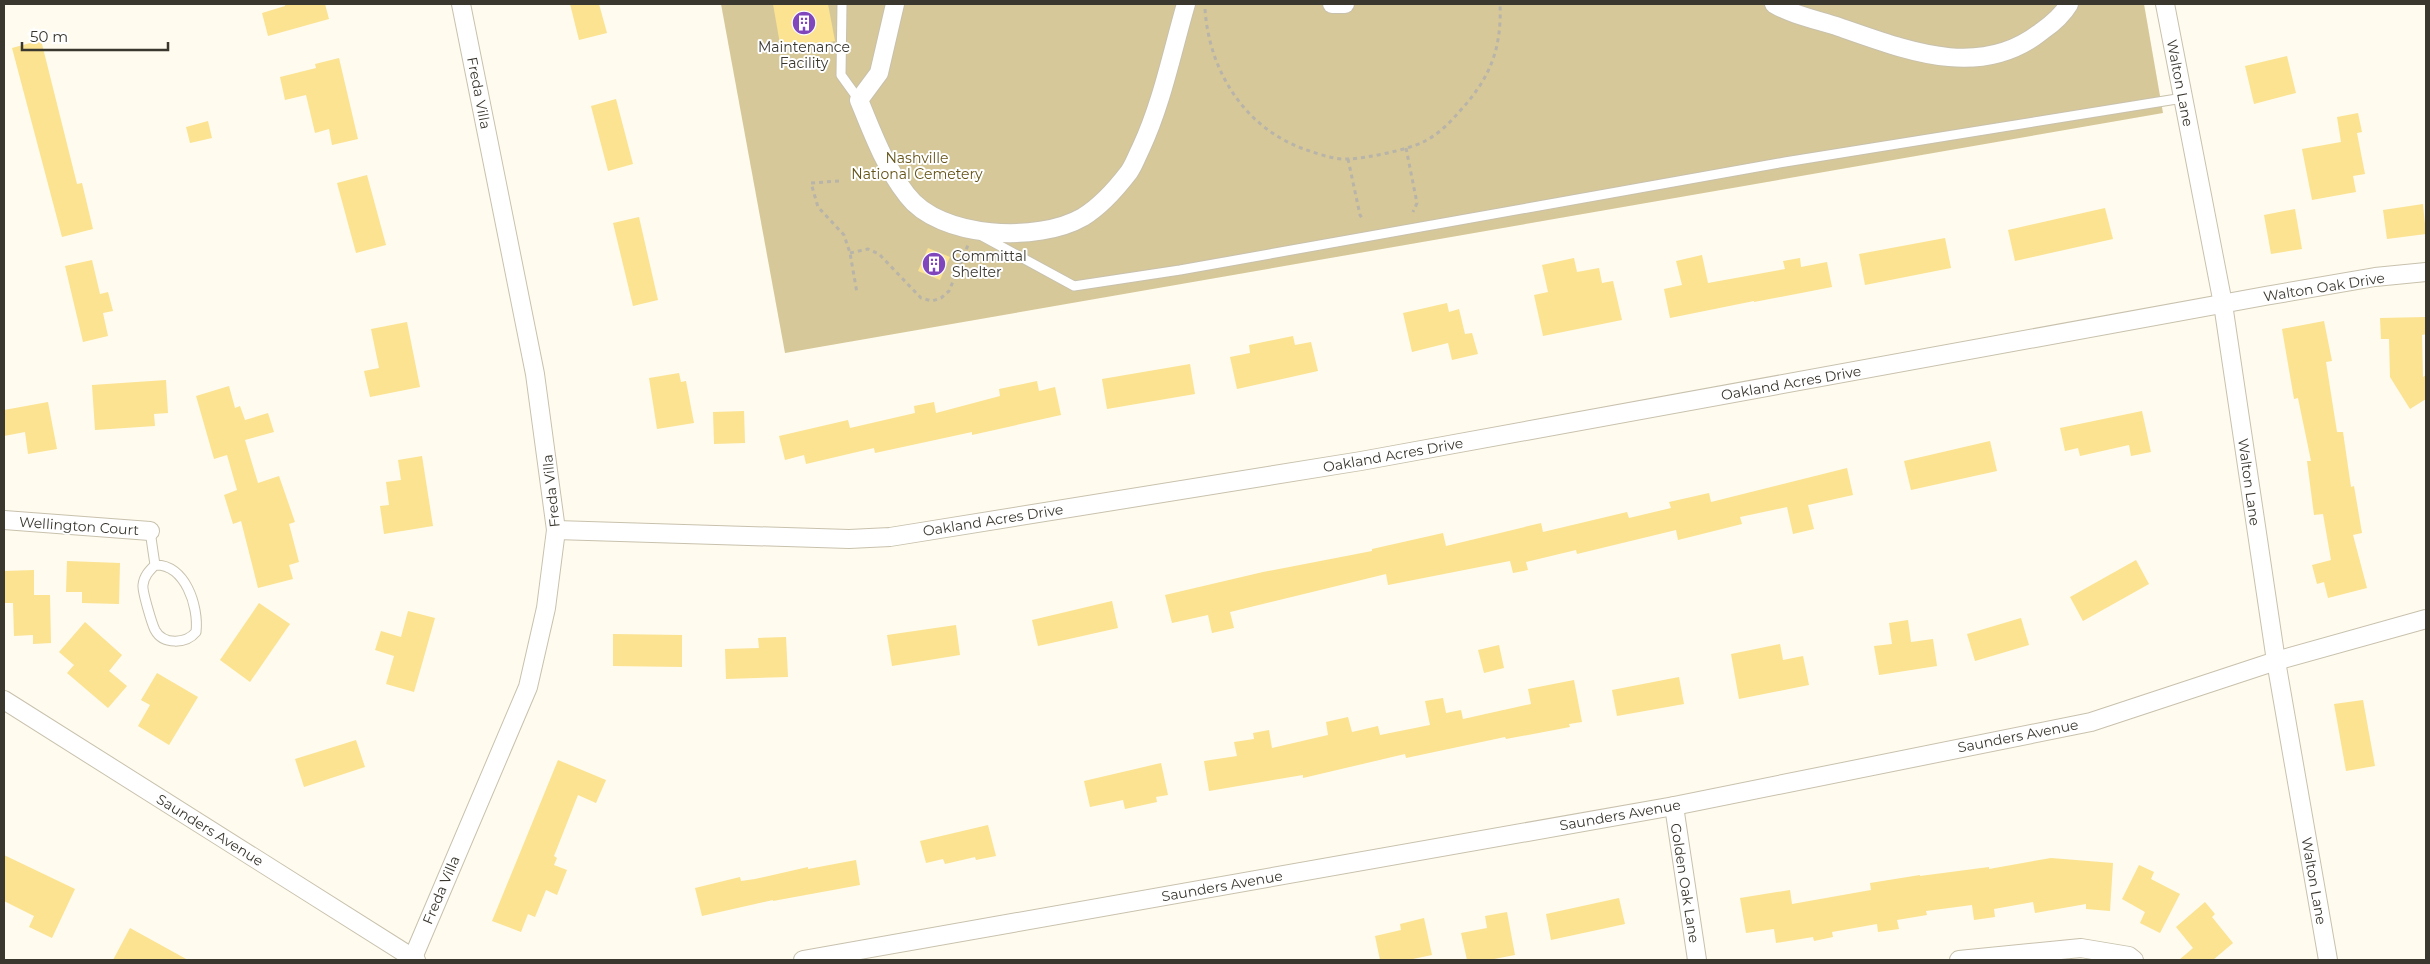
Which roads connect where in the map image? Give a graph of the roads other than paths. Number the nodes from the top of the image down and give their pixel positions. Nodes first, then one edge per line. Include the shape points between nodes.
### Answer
1 (461, 4) edge
2 (842, 4) edge
3 (895, 4) edge
4 (1186, 4) edge
5 (1332, 4) edge
6 (1345, 4) edge
7 (1774, 4) edge
8 (2069, 4) edge
9 (2165, 4) edge
10 (2183, 98) junction
11 (859, 100) junction
12 (973, 231) junction
13 (2426, 272) edge
14 (2223, 304) junction
15 (4, 520) edge
16 (556, 530) junction
17 (150, 531) joint
18 (155, 565) junction
19 (2426, 619) edge
20 (2276, 661) junction
21 (4, 700) edge
22 (1674, 806) junction
23 (866, 954) edge
24 (413, 960) edge
25 (803, 960) edge
26 (1697, 960) edge
27 (1959, 960) edge
28 (2134, 960) edge
29 (2328, 960) edge

1 - 16 street, Freda Villa via 536,374
2 - 11 lane via 841,75
3 - 11 street via 879,72
4 - 12 street via 1151,126 1130,170 1104,200 1082,217 1057,228 1023,234
5 - 6 street
7 - 8 street via 1919,53 1959,59 1988,57 2033,39
9 - 10 street, Walton Lane
10 - 12 lane via 1785,162 1074,286
10 - 14 street, Walton Lane
11 - 12 street via 875,141 907,196 928,214
13 - 14 street, Walton Oak Drive via 2375,277
14 - 16 street, Oakland Acres Drive via 1349,463 890,537 849,539
14 - 20 street, Walton Lane
15 - 17 street, Wellington Court
16 - 24 street, Freda Villa via 546,608 528,687
17 - 18 lane, Wellington Court
18 - 18 lane via 146,574 142,586 155,631 164,639 186,640 196,632 197,623 187,587 179,575 165,564
19 - 20 street, Saunders Avenue
20 - 22 street, Saunders Avenue via 2091,722
20 - 29 street, Walton Lane
21 - 24 street, Saunders Avenue
22 - 23 street, Saunders Avenue
22 - 26 street, Golden Oak Lane
23 - 25 street, Saunders Avenue
27 - 28 street via 2081,948 2129,956

